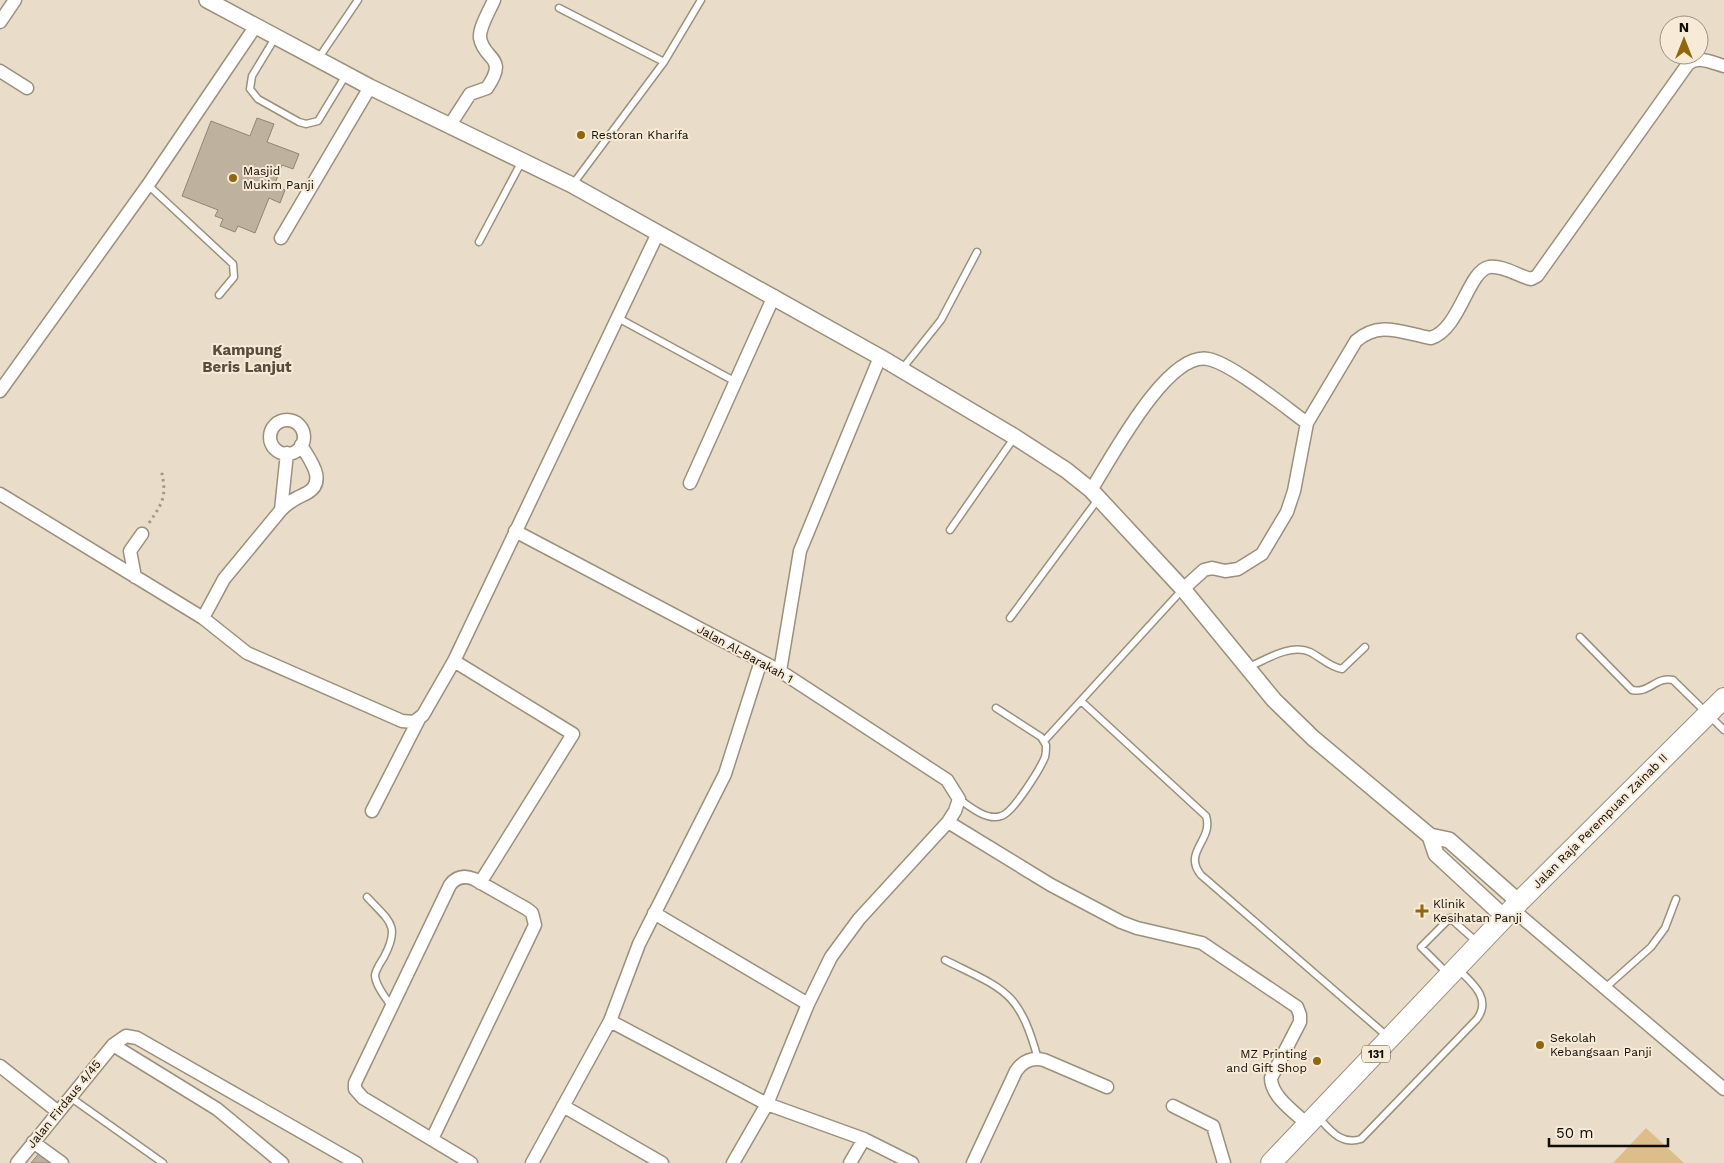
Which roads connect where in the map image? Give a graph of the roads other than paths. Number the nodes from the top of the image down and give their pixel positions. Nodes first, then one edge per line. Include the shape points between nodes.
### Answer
1 (15, 0) edge
2 (358, 0) edge
3 (494, 0) edge
4 (701, 0) edge
5 (216, 2) edge
6 (559, 8) dead end
7 (0, 22) edge
8 (255, 27) junction
9 (275, 38) junction
10 (318, 60) junction
11 (664, 62) junction
12 (1724, 66) edge
13 (0, 71) edge
14 (346, 75) junction
15 (370, 87) junction
16 (27, 88) dead end
17 (450, 125) junction
18 (522, 160) junction
19 (148, 185) junction
20 (572, 185) junction
21 (658, 233) junction
22 (280, 238) dead end
23 (480, 242) dead end
24 (977, 252) dead end
25 (219, 295) dead end
26 (774, 296) junction
27 (618, 318) junction
28 (880, 357) junction
29 (902, 369) junction
30 (736, 382) junction
31 (0, 391) edge
32 (1307, 423) junction
33 (1015, 437) junction
34 (301, 445) junction
35 (287, 454) junction
36 (690, 483) dead end
37 (0, 494) edge
38 (1095, 494) junction
39 (281, 510) junction
40 (950, 530) dead end
41 (515, 531) junction
42 (142, 534) road end
43 (135, 577) junction
44 (1183, 589) junction
45 (203, 618) junction
46 (1010, 618) dead end
47 (1580, 637) dead end
48 (1365, 647) dead end
49 (454, 661) junction
50 (761, 661) junction
51 (1248, 668) junction
52 (780, 671) junction
53 (1724, 698) edge
54 (1081, 701) junction
55 (996, 708) dead end
56 (1708, 715) junction
57 (419, 719) junction
58 (1724, 730) edge
59 (1044, 741) junction
60 (959, 799) junction
61 (372, 812) dead end
62 (948, 822) junction
63 (1430, 836) junction
64 (480, 882) junction
65 (368, 897) dead end
66 (1676, 899) dead end
67 (1511, 909) junction
68 (654, 913) junction
69 (1479, 944) junction
70 (945, 960) dead end
71 (1453, 972) junction
72 (1605, 988) junction
73 (808, 1004) junction
74 (391, 1006) junction
75 (610, 1020) junction
76 (1390, 1039) junction
77 (113, 1045) junction
78 (1038, 1059) junction
79 (0, 1066) edge
80 (1106, 1087) dead end
81 (1724, 1089) edge
82 (70, 1096) junction
83 (767, 1104) junction
84 (563, 1106) junction
85 (1173, 1106) dead end
86 (57, 1111) junction
87 (1313, 1121) junction
88 (864, 1139) junction
89 (432, 1140) junction
90 (33, 1142) junction
91 (17, 1163) edge
92 (62, 1163) edge
93 (163, 1163) edge
94 (282, 1163) edge
95 (356, 1163) edge
96 (471, 1163) edge
97 (532, 1163) edge
98 (662, 1163) edge
99 (733, 1163) edge
100 (850, 1163) edge
101 (912, 1163) edge
102 (972, 1163) edge
103 (1224, 1163) edge
104 (1271, 1163) edge

1 - 7 street
2 - 10 lane
3 - 17 street via 480,35 494,60 495,72 487,88 470,94
4 - 11 lane
5 - 8 street
6 - 11 lane
8 - 9 street
8 - 19 street
9 - 10 street
9 - 14 lane via 252,76 250,89 258,99 300,122 318,121
10 - 14 street
11 - 20 lane
12 - 32 street via 1701,60 1688,64 1537,276 1531,279 1495,267 1483,270 1439,336 1431,338 1382,328 1366,332 1356,341
13 - 16 street
14 - 15 street
15 - 17 street
15 - 22 street
17 - 18 street
18 - 20 street
18 - 23 lane
19 - 25 lane via 233,264 234,276
19 - 31 street
20 - 21 street
21 - 26 street
21 - 27 street
24 - 29 lane via 941,320
26 - 28 street
26 - 30 street
27 - 30 lane
27 - 41 street
28 - 29 street
28 - 52 street via 800,551
29 - 33 street
30 - 36 street
32 - 38 street via 1228,367 1210,359 1188,361 1155,390
32 - 44 street via 1289,505 1262,554 1238,569 1204,570
33 - 38 street via 1066,470
33 - 40 lane
34 - 35 street
34 - 35 street via 304,436 300,427 292,421 278,422 270,434 271,444
34 - 39 street via 316,471 316,484
35 - 39 street
37 - 43 street
38 - 44 street
38 - 46 lane
39 - 45 street via 224,579
41 - 49 street
41 - 50 street, Jalan Al-Barakah 1
42 - 43 street via 130,551
43 - 45 street
44 - 51 street
44 - 54 lane
45 - 57 street via 246,653 402,722
47 - 56 lane via 1632,690 1645,691 1660,680 1673,680
48 - 51 lane via 1342,669 1307,651 1295,650
49 - 57 street
49 - 64 street via 573,734
50 - 52 street, Jalan Al-Barakah 1
50 - 68 street via 725,774
51 - 63 street via 1274,700 1313,738
52 - 60 street, Jalan Al-Barakah 1 via 947,780
53 - 56 main road, Jalan Raja Perempuan Zainab II / 131
54 - 59 lane
54 - 76 lane via 1206,816 1207,835 1194,856 1201,875
55 - 59 lane
56 - 58 lane
56 - 67 main road, Jalan Raja Perempuan Zainab II / 131
57 - 61 street
59 - 60 lane via 1045,757 1013,807 1003,816 975,811
60 - 62 street
62 - 73 street via 842,940
62 - 87 street via 1051,885 1121,922 1202,943 1296,1007 1300,1022 1271,1083 1274,1092
63 - 67 street via 1436,854
63 - 67 street via 1449,840
64 - 74 street via 464,876 453,881
64 - 89 street via 527,909 532,913 535,925
65 - 74 lane via 390,923 393,933 375,975
66 - 72 lane via 1665,928 1652,947
67 - 69 main road, Jalan Raja Perempuan Zainab II / 131
67 - 72 street
68 - 73 street
68 - 75 street
69 - 71 main road, Jalan Raja Perempuan Zainab II / 131
69 - 71 lane via 1450,918 1421,947
70 - 78 lane via 1003,989 1016,1003 1030,1029
71 - 76 main road, Jalan Raja Perempuan Zainab II / 131
71 - 87 lane via 1481,995 1483,1007 1477,1019 1361,1139 1340,1139
72 - 81 street
73 - 83 street
74 - 89 street via 356,1077 355,1089 363,1098
75 - 83 street
75 - 84 street
76 - 87 main road, Jalan Raja Perempuan Zainab II / 131
77 - 82 street, Jalan Firdaus 4/45
77 - 94 street via 217,1110
77 - 95 street via 126,1036 137,1038
78 - 80 street
78 - 102 street via 1025,1062 1016,1071
79 - 86 street
82 - 86 street, Jalan Firdaus 4/45
82 - 93 lane
83 - 88 street
83 - 99 street
84 - 97 street
84 - 98 street
85 - 103 street via 1213,1126
86 - 90 street, Jalan Firdaus 4/45
87 - 104 main road, Jalan Raja Perempuan Zainab II / 131
88 - 100 street
88 - 101 street
89 - 96 street
90 - 91 street, Jalan Firdaus 4/45
90 - 92 street

